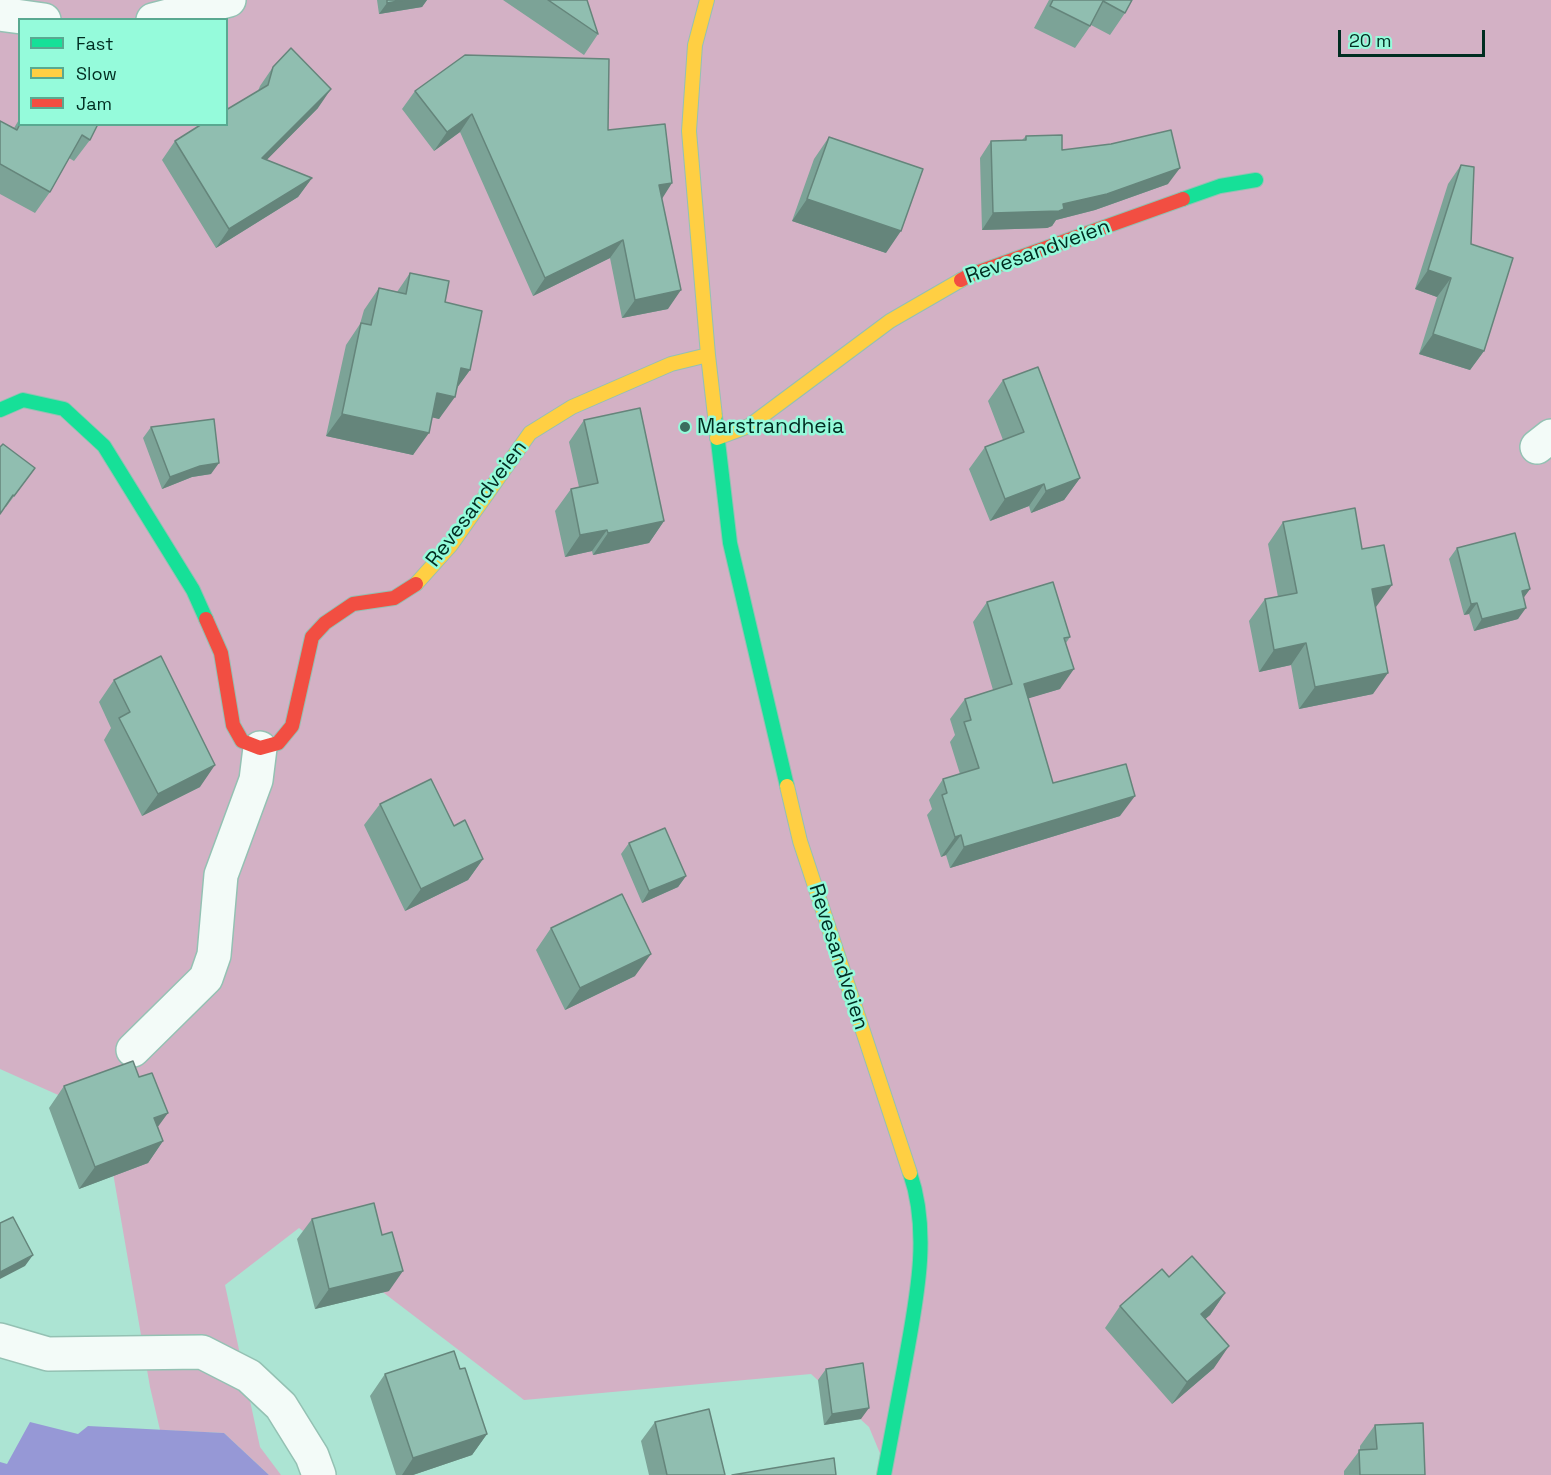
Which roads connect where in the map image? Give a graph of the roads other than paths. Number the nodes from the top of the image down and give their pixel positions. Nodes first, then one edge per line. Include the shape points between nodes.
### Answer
1 (229, 0) edge
2 (706, 0) edge
3 (0, 14) edge
4 (29, 18) edge
5 (161, 18) edge
6 (1256, 180) dead end
7 (708, 356) junction
8 (0, 410) edge
9 (717, 438) junction
10 (260, 748) junction
11 (133, 1050) dead end
12 (0, 1340) edge
13 (319, 1475) edge
14 (885, 1475) edge

1 - 5 street
2 - 7 street, Revesandveien via 695,45 688,131
3 - 4 street
6 - 9 street, Revesandveien via 1220,186 970,275 890,321 749,426
7 - 9 street, Revesandveien
7 - 10 street, Revesandveien via 671,364 582,403 531,433 451,546 415,585 394,598 354,604 325,622 312,637 292,726 278,742
8 - 10 street via 23,400 64,408 104,446 193,590 221,653 233,725 242,741
9 - 14 street, Revesandveien via 730,543 800,841 918,1196 921,1251 914,1314
10 - 11 street via 256,780 221,875 214,955 206,978
12 - 13 street via 48,1354 202,1352 249,1376 281,1406 312,1456

